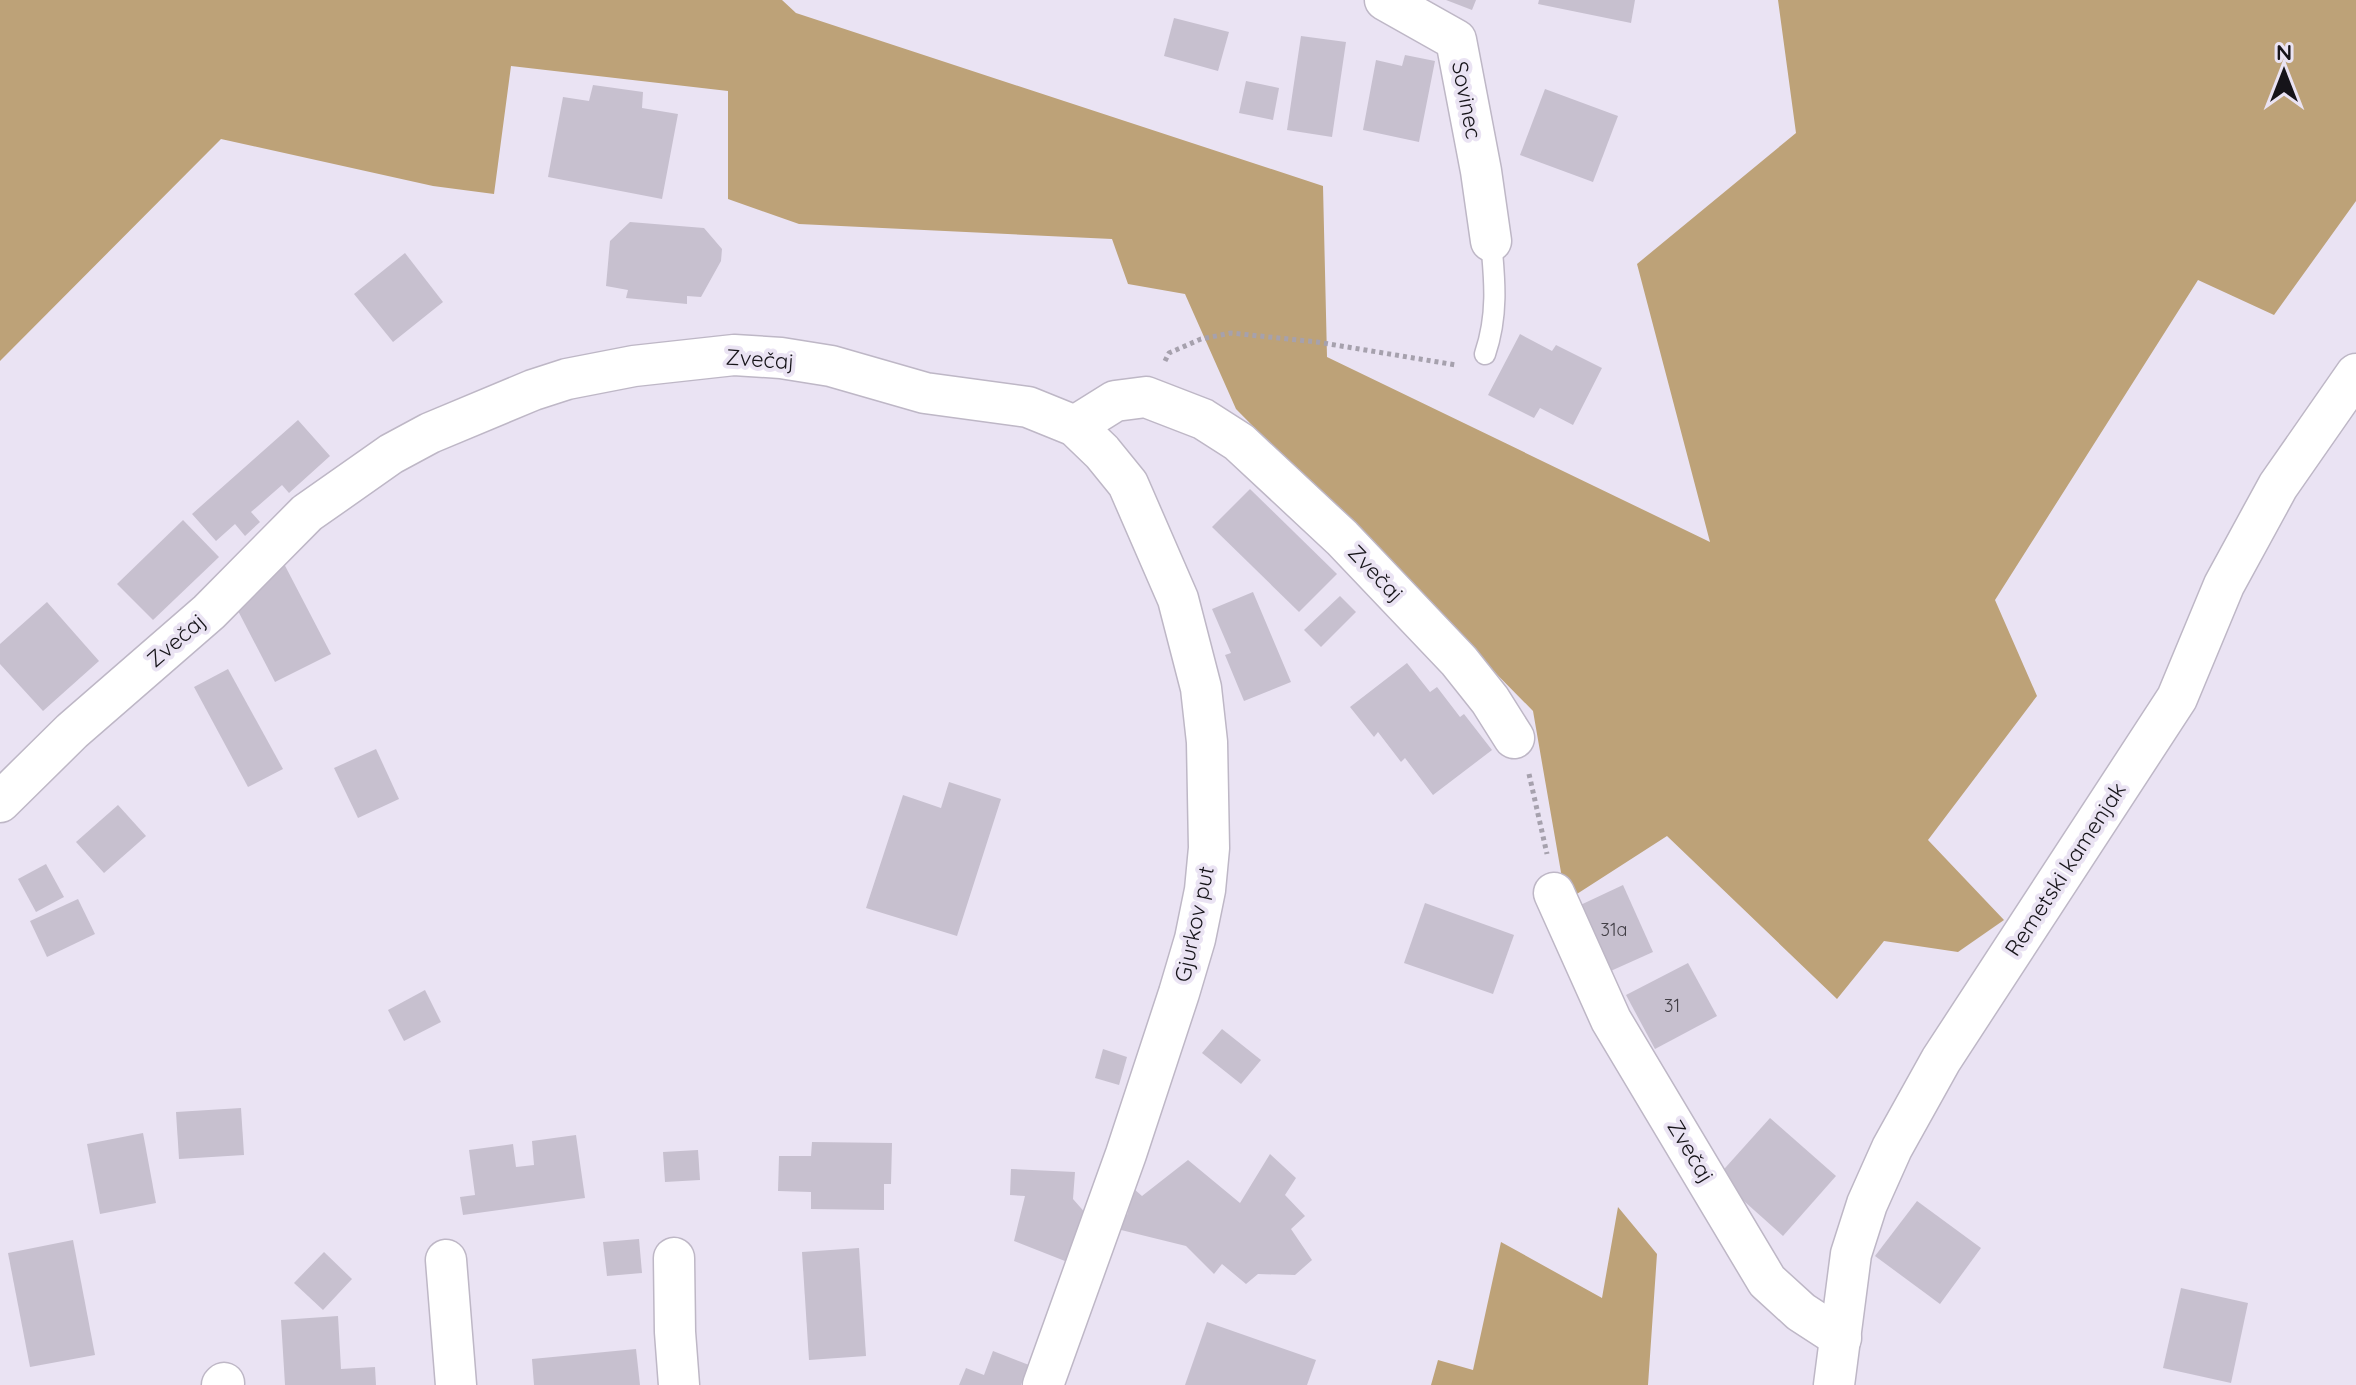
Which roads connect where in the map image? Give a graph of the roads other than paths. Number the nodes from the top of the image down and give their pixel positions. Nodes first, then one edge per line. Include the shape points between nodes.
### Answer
1 (1385, 0) edge
2 (1491, 241) joint
3 (1485, 354) road end
4 (2356, 374) edge
5 (1075, 426) junction
6 (1520, 750) road end
7 (0, 802) edge
8 (1554, 893) road end
9 (674, 1258) dead end
10 (446, 1260) dead end
11 (1841, 1338) junction
12 (456, 1385) edge
13 (679, 1385) edge
14 (1043, 1385) edge
15 (1834, 1385) edge

1 - 2 street, Sovinec via 1456,40
2 - 3 lane via 1495,305
4 - 11 street, Remetski kamenjak via 2278,486 2224,585 2177,698 1941,1060 1892,1148 1851,1254
5 - 6 street, Zvečaj via 1115,401 1146,397 1203,419 1239,442 1342,538 1459,661
5 - 7 street, Zvečaj via 1028,407 925,393 831,366 750,356 634,366 533,390 417,440 307,513 209,612 72,731
5 - 14 street, Gjurkov put via 1128,484 1178,599 1201,688 1209,848 1205,890 1183,979
8 - 11 street, Zvečaj via 1611,1020 1767,1281
9 - 13 street
10 - 12 street
11 - 15 street, Remetski kamenjak

